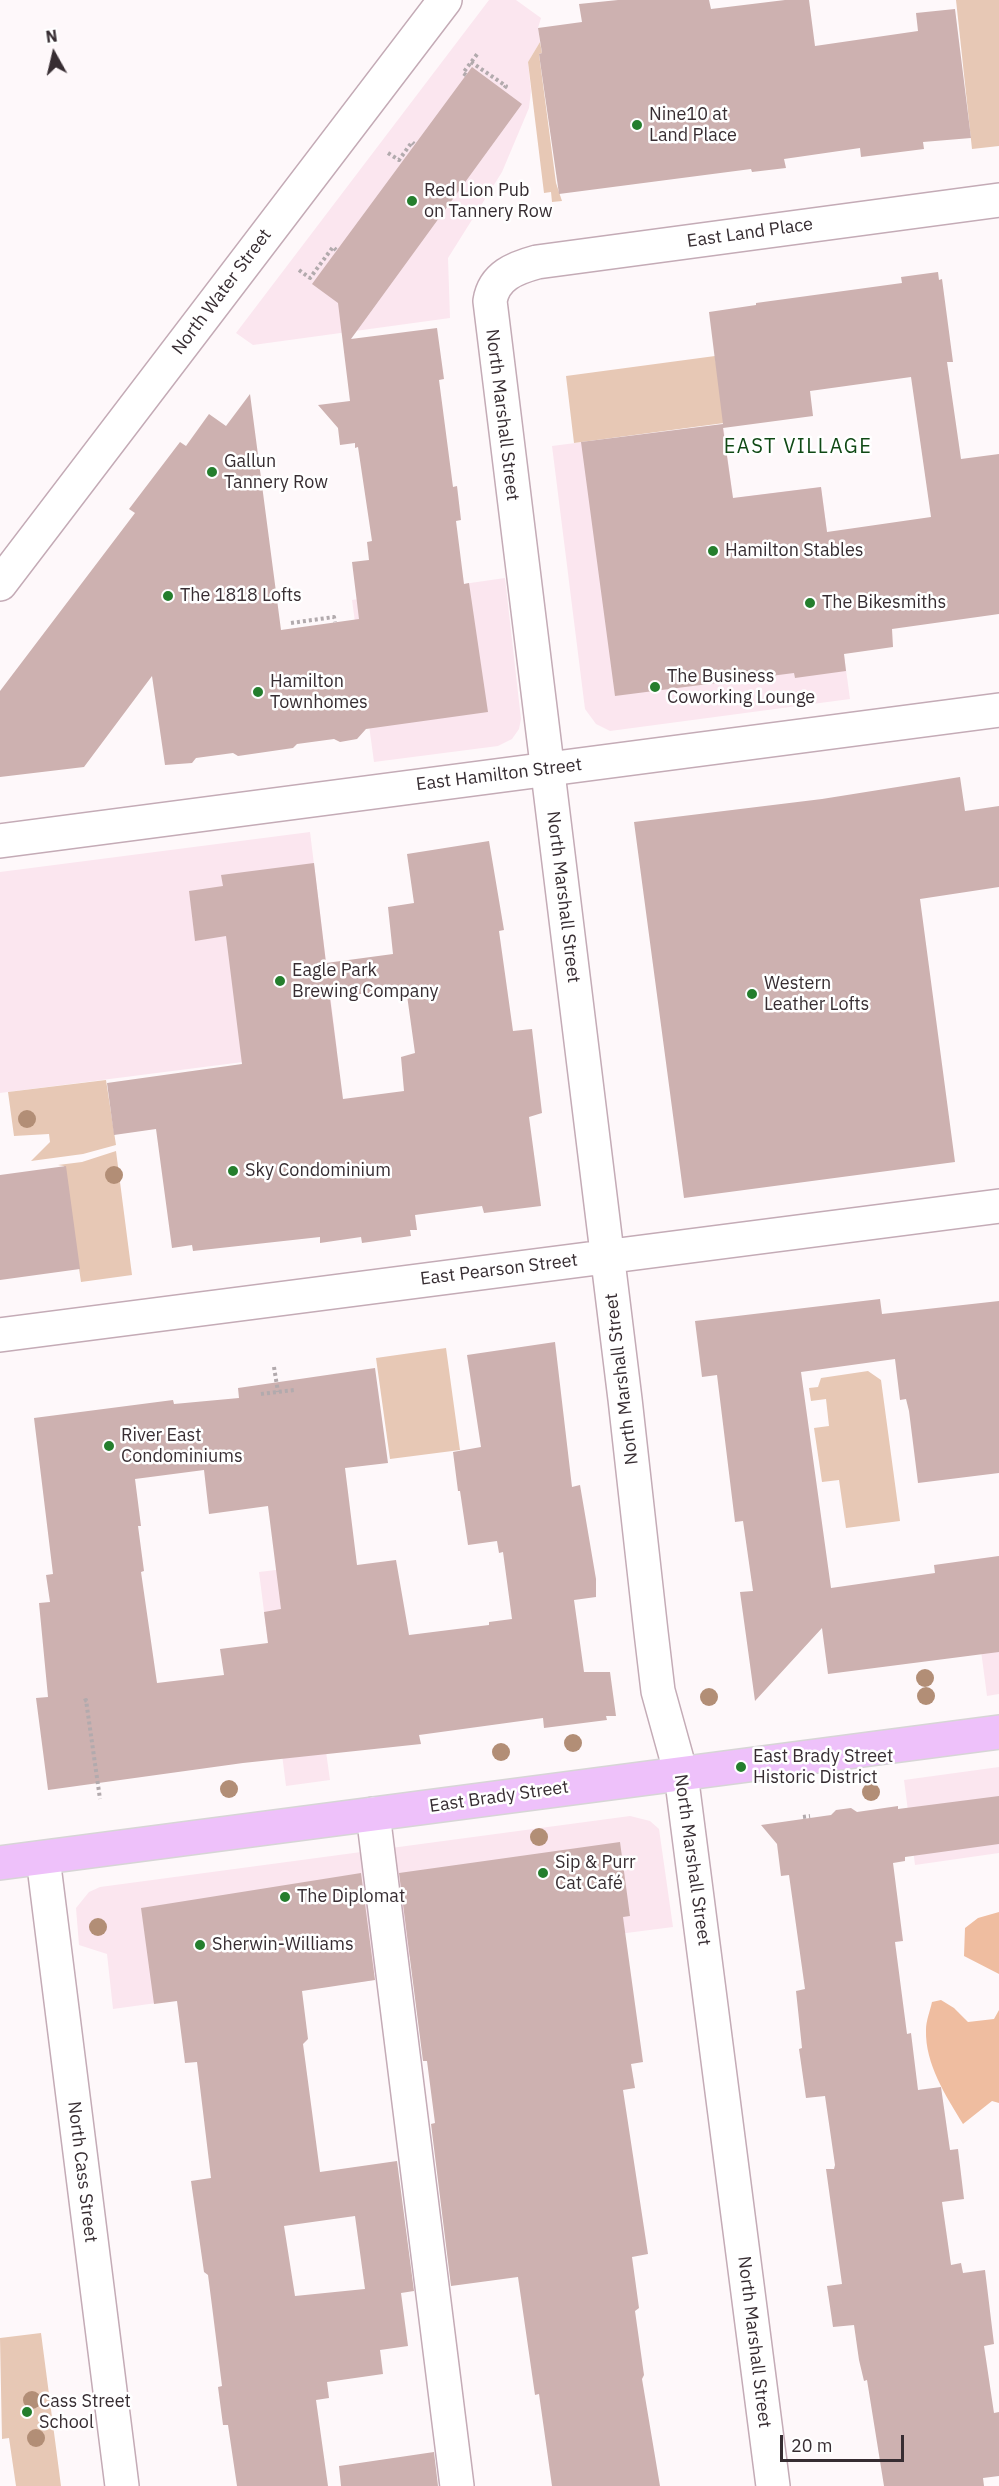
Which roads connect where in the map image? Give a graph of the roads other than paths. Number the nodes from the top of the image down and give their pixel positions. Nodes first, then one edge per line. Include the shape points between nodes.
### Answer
1 (445, 0) edge
2 (999, 200) edge
3 (504, 275) joint
4 (0, 584) edge
5 (999, 710) edge
6 (546, 770) junction
7 (0, 841) edge
8 (999, 1206) edge
9 (607, 1256) junction
10 (0, 1335) edge
11 (999, 1732) edge
12 (681, 1773) junction
13 (373, 1814) junction
14 (43, 1858) junction
15 (0, 1863) edge
16 (122, 2486) edge
17 (457, 2486) edge
18 (773, 2486) edge

1 - 4 street, North Water Street
2 - 3 street, East Land Place via 537,262
3 - 6 street, North Marshall Street via 492,289 491,322
5 - 6 street, East Hamilton Street
6 - 7 street, East Hamilton Street
6 - 9 street, North Marshall Street
8 - 9 street, East Pearson Street
9 - 10 street, East Pearson Street
9 - 12 street, North Marshall Street via 658,1691
11 - 12 main road, East Brady Street
12 - 13 main road, East Brady Street
12 - 18 street, North Marshall Street
13 - 14 main road, East Brady Street
13 - 17 street
14 - 15 main road, East Brady Street
14 - 16 street, North Cass Street

